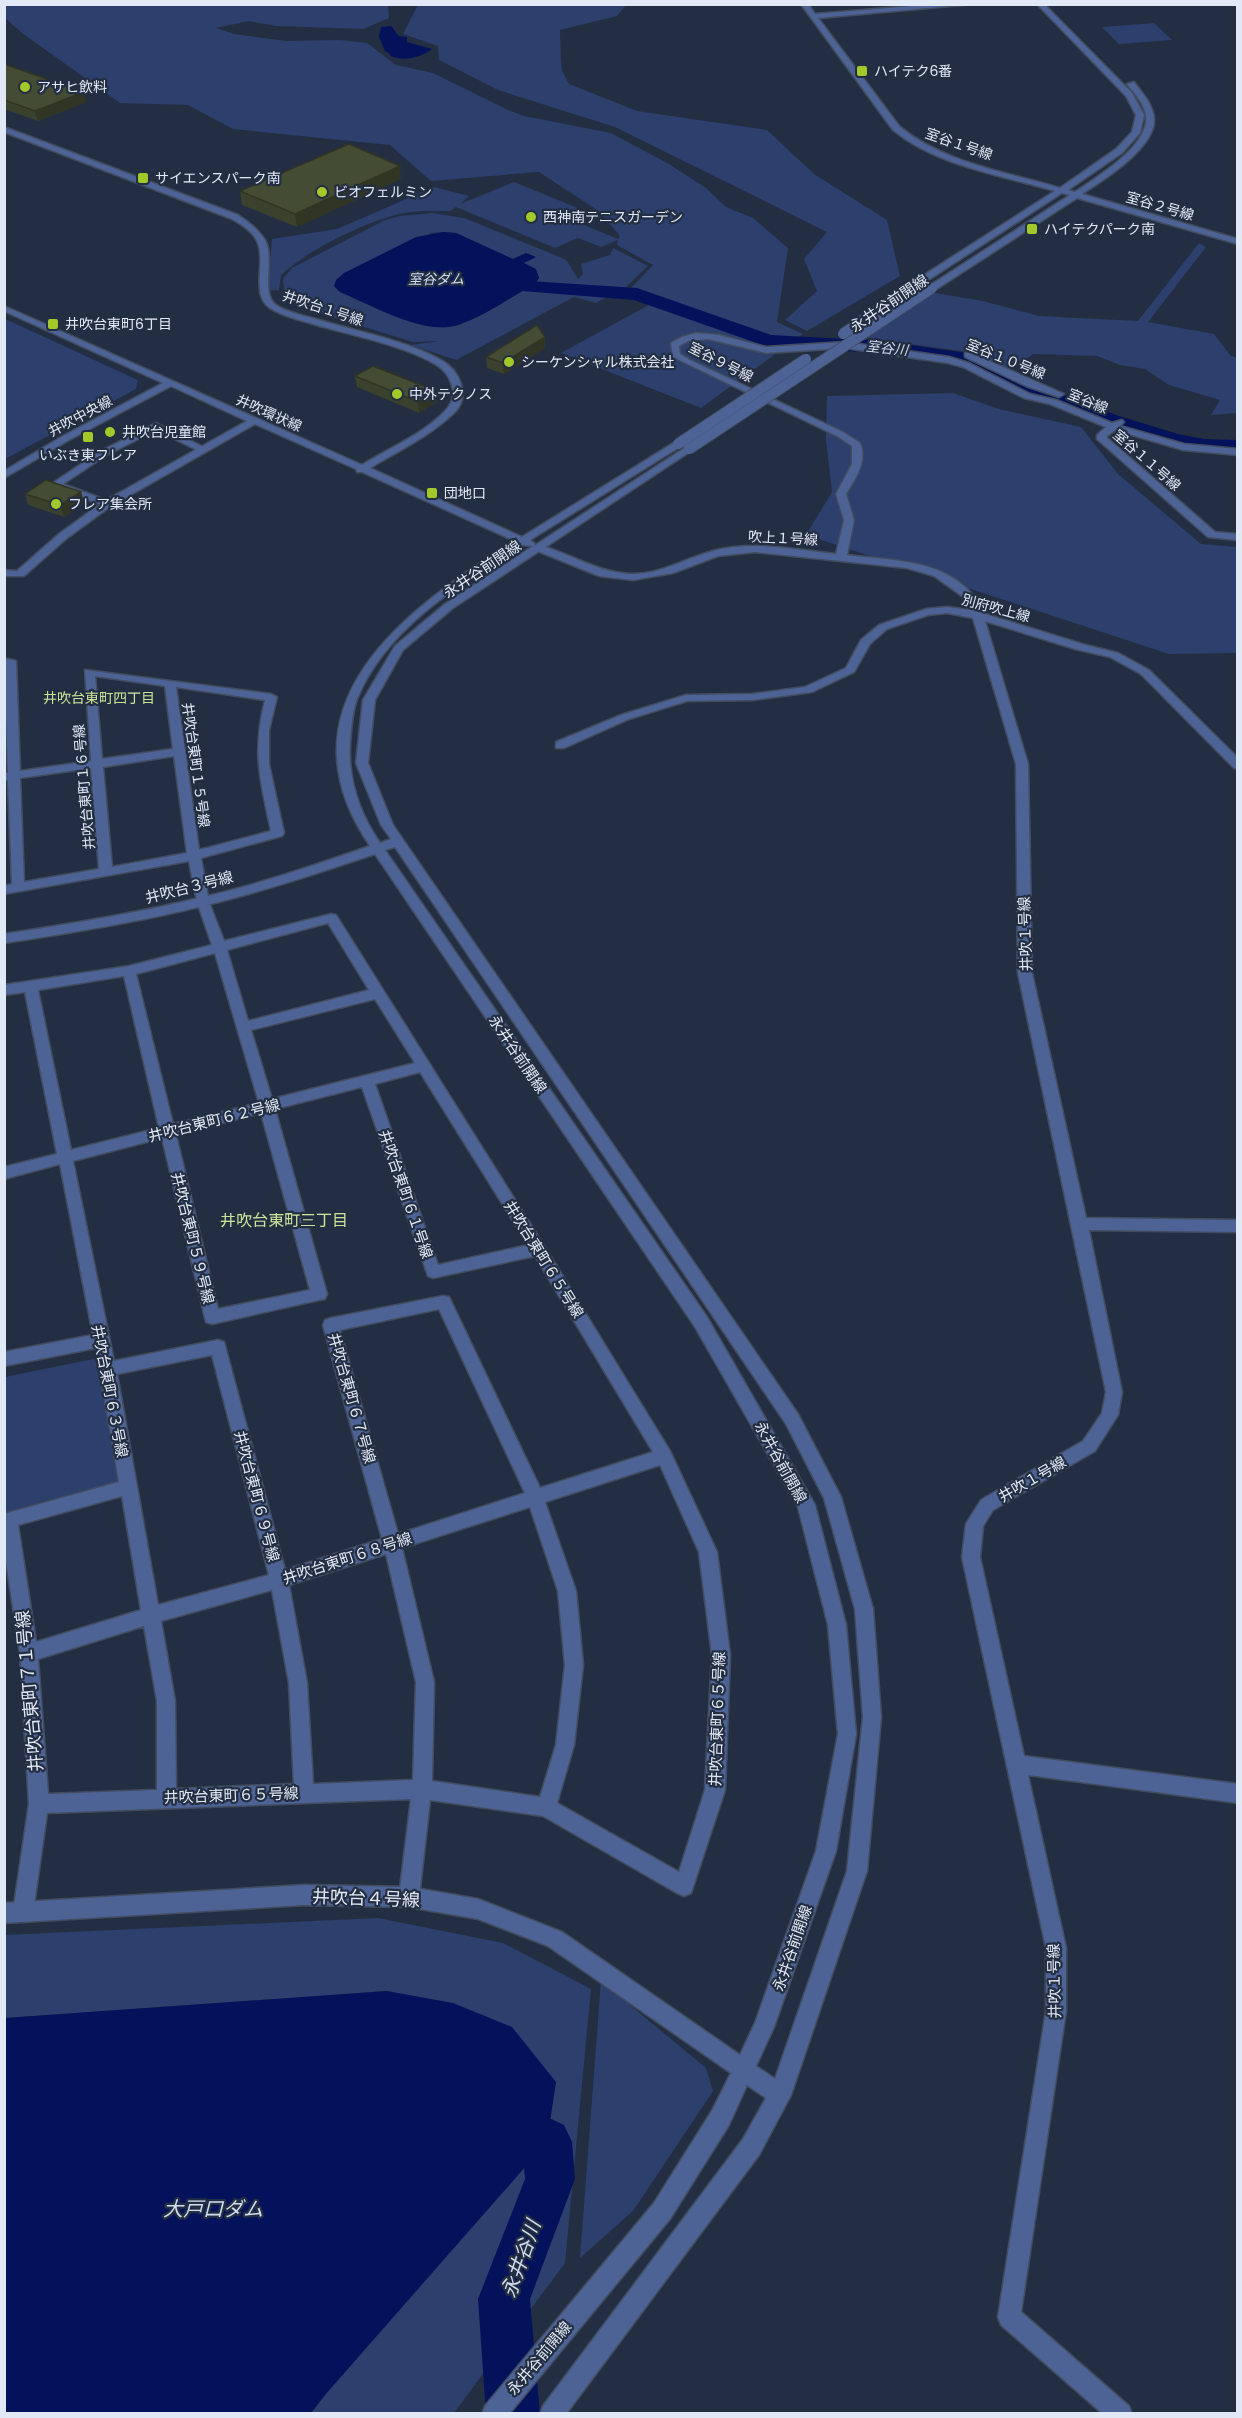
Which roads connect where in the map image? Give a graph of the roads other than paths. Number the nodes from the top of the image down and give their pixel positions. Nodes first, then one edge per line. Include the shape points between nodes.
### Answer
1 (804, 4) edge
2 (969, 4) edge
3 (1040, 4) edge
4 (813, 16) junction
5 (1076, 28) dead end
6 (1114, 67) dead end
7 (1122, 74) dead end
8 (4, 129) edge
9 (1061, 191) junction
10 (1076, 195) junction
11 (1238, 242) edge
12 (4, 309) edge
13 (804, 343) junction
14 (966, 365) joint
15 (170, 383) junction
16 (1123, 419) junction
17 (254, 421) junction
18 (1114, 427) junction
19 (1238, 442) edge
20 (202, 449) junction
21 (1238, 452) edge
22 (360, 470) junction
23 (4, 475) edge
24 (107, 504) junction
25 (1238, 537) edge
26 (524, 541) junction
27 (539, 548) junction
28 (841, 557) junction
29 (4, 573) edge
30 (978, 615) junction
31 (4, 661) edge
32 (170, 683) junction
33 (560, 745) dead end
34 (178, 752) junction
35 (96, 764) junction
36 (1238, 765) edge
37 (9, 776) edge
38 (399, 841) junction
39 (378, 849) junction
40 (194, 856) junction
41 (106, 873) junction
42 (18, 887) junction
43 (4, 890) edge
44 (204, 902) junction
45 (4, 939) edge
46 (220, 948) junction
47 (129, 971) junction
48 (31, 986) junction
49 (4, 990) edge
50 (378, 993) junction
51 (243, 1027) junction
52 (424, 1066) junction
53 (367, 1081) junction
54 (267, 1107) junction
55 (166, 1132) junction
56 (65, 1159) junction
57 (4, 1173) edge
58 (1080, 1224) junction
59 (1238, 1227) edge
60 (538, 1249) junction
61 (100, 1340) junction
62 (4, 1359) edge
63 (108, 1369) junction
64 (664, 1456) junction
65 (128, 1487) junction
66 (536, 1499) junction
67 (392, 1543) junction
68 (279, 1580) junction
69 (151, 1615) junction
70 (29, 1653) junction
71 (1016, 1764) junction
72 (422, 1789) junction
73 (304, 1793) junction
74 (1238, 1794) edge
75 (167, 1798) junction
76 (39, 1804) junction
77 (546, 1807) junction
78 (410, 1897) junction
79 (14, 1913) edge
80 (744, 2070) junction
81 (780, 2095) junction
82 (493, 2414) edge
83 (551, 2414) edge
84 (1121, 2414) edge

1 - 4 street, 室谷１号線
2 - 4 street
3 - 9 street, 永井谷前開線 via 1130,95 1140,115 1136,133 1119,152
4 - 9 street, 室谷１号線 via 896,128 911,142
5 - 6 street
7 - 10 street, 永井谷前開線 via 1151,114 1148,135 1119,165
8 - 22 street, 井吹台１号線 via 234,217 263,240 264,296 273,306 441,363 455,379 459,393 453,410
9 - 10 street, 室谷１号線
9 - 26 street, 永井谷前開線, bridge
10 - 11 street, 室谷２号線
10 - 27 street, 永井谷前開線, bridge
12 - 15 street, 井吹環状線
13 - 14 street, 室谷９号線
13 - 16 street, 室谷１０号線 via 849,338 970,356 1029,384
13 - 28 street, 室谷９号線 via 768,350 695,335 674,345 676,355 687,362 857,445 860,454 841,494 849,520
14 - 18 street, 室谷線 via 1027,396 1053,402
15 - 17 street, 井吹環状線
15 - 23 street, 井吹中央線
16 - 18 street, 室谷線
16 - 19 street, 室谷線 via 1168,433
17 - 20 street
17 - 22 street, 井吹環状線
18 - 21 street, 室谷１１号線 via 1183,447
18 - 25 street, 室谷１１号線 via 1100,437 1212,535
20 - 24 street
20 - 24 street via 156,426 102,454 55,485
22 - 26 street, 井吹環状線
24 - 29 street via 20,574
26 - 27 street, 吹上１号線
26 - 39 street, 永井谷前開線 via 417,615 376,657 351,699 345,777 365,830
27 - 28 street, 吹上１号線 via 603,574 633,577 669,571 716,554 755,549
27 - 38 street, 永井谷前開線 via 449,606 399,648 369,700 362,763 387,825
28 - 30 street, 吹上１号線 via 908,565 938,574 966,594
30 - 33 street, 別府吹上線 via 947,610 926,612 884,627 865,642 850,670 808,690 752,697 686,698 625,717
30 - 36 street, 別府吹上線 via 1114,655 1145,672
30 - 58 street, 井吹１号線 via 1022,764 1025,973
31 - 37 street via 10,662
32 - 34 street, 井吹台東町１５号線
32 - 35 street, 井吹台東町１６号線 via 89,672
32 - 40 street, 井吹台東町１５号線 via 272,698 263,730 263,764 279,833
34 - 35 street
34 - 40 street, 井吹台東町１５号線
35 - 37 street
35 - 41 street, 井吹台東町１６号線
37 - 42 street
38 - 39 street, 井吹台３号線
38 - 81 street, 永井谷前開線 via 792,1419 832,1497 864,1609 872,1717 857,1871
39 - 44 street, 井吹台３号線
39 - 80 street, 永井谷前開線 via 701,1322 806,1505 837,1625 847,1734 826,1851 764,2027
40 - 41 street
40 - 44 street, 井吹台東町１５号線
41 - 42 street
42 - 43 street
44 - 45 street, 井吹台３号線
44 - 46 street, 井吹台東町５９号線
46 - 47 street
46 - 50 street, 井吹台東町６５号線 via 331,918
46 - 51 street, 井吹台東町５９号線
47 - 48 street
47 - 55 street, 井吹台東町５９号線
48 - 49 street
48 - 56 street, 井吹台東町６３号線
50 - 51 street
50 - 52 street, 井吹台東町６５号線
51 - 54 street, 井吹台東町５９号線
52 - 53 street, 井吹台東町６２号線
52 - 60 street, 井吹台東町６５号線
53 - 54 street, 井吹台東町６２号線
53 - 60 street, 井吹台東町６１号線 via 433,1272
54 - 55 street, 井吹台東町６２号線
54 - 55 street, 井吹台東町５９号線 via 319,1294 212,1317
55 - 56 street, 井吹台東町６２号線
56 - 57 street, 井吹台東町６２号線
56 - 61 street, 井吹台東町６３号線
58 - 59 street
58 - 71 street, 井吹１号線 via 1114,1392 1110,1415 1089,1446 987,1505 975,1524 971,1557
60 - 64 street, 井吹台東町６５号線
61 - 62 street
61 - 63 street, 井吹台東町６３号線
63 - 65 street, 井吹台東町６３号線
63 - 68 street, 井吹台東町６９号線 via 218,1347
64 - 66 street, 井吹台東町６８号線
64 - 77 street, 井吹台東町６５号線 via 708,1552 721,1654 715,1790 684,1886
65 - 69 street, 井吹台東町６３号線
65 - 70 street, 井吹台東町７１号線 via 9,1520
66 - 67 street, 井吹台東町６８号線
66 - 67 street, 井吹台東町６７号線 via 443,1302 331,1325
66 - 77 street, 井吹台東町６７号線 via 567,1591 574,1665 565,1745
67 - 68 street, 井吹台東町６８号線
67 - 72 street, 井吹台東町６７号線 via 425,1682
68 - 69 street, 井吹台東町６８号線
68 - 73 street, 井吹台東町６９号線 via 298,1683
69 - 70 street, 井吹台東町６８号線
69 - 75 street, 井吹台東町６３号線 via 166,1701
70 - 76 street, 井吹台東町７１号線
71 - 74 street
71 - 84 street, 井吹１号線 via 1056,1948 1056,2011 1009,2317
72 - 73 street, 井吹台東町６５号線
72 - 77 street, 井吹台東町６５号線
72 - 78 street, 井吹台東町６７号線
73 - 75 street, 井吹台東町６５号線
75 - 76 street, 井吹台東町６５号線
76 - 79 street, 井吹台東町７１号線
78 - 79 street, 井吹台４号線 via 304,1895
78 - 80 street, 井吹台４号線 via 478,1909 555,1940
80 - 81 street, 井吹台４号線
80 - 82 street, 永井谷前開線 via 721,2117 662,2211
81 - 83 street, 永井谷前開線 via 751,2147

